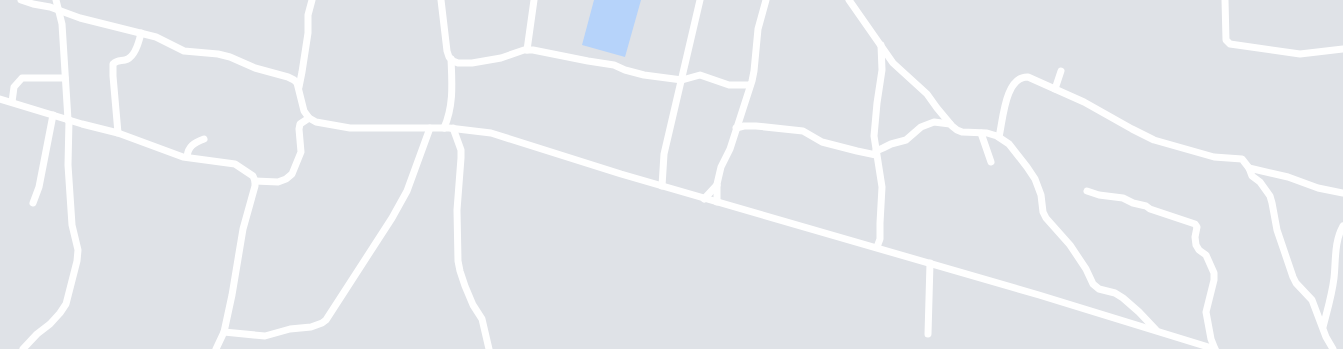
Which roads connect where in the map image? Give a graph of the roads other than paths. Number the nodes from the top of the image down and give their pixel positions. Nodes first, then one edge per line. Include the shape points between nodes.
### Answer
1 (21, 0) edge
2 (55, 0) edge
3 (312, 0) edge
4 (441, 0) edge
5 (534, 0) edge
6 (700, 0) edge
7 (766, 0) edge
8 (850, 0) edge
9 (1226, 0) edge
10 (45, 6) junction
11 (58, 10) junction
12 (141, 33) junction
13 (881, 45) junction
14 (1343, 49) edge
15 (527, 50) junction
16 (451, 59) junction
17 (1061, 71) dead end
18 (65, 78) junction
19 (682, 80) junction
20 (750, 85) junction
21 (298, 87) junction
22 (1055, 89) junction
23 (0, 99) edge
24 (12, 102) junction
25 (53, 115) junction
26 (309, 118) junction
27 (68, 120) junction
28 (950, 124) junction
29 (430, 128) junction
30 (444, 128) junction
31 (453, 128) junction
32 (736, 128) junction
33 (118, 133) junction
34 (981, 133) junction
35 (999, 137) junction
36 (204, 138) dead end
37 (876, 153) junction
38 (187, 157) junction
39 (991, 162) dead end
40 (1248, 168) junction
41 (255, 181) junction
42 (717, 185) junction
43 (662, 186) junction
44 (1087, 191) dead end
45 (1343, 193) edge
46 (704, 199) junction
47 (717, 202) junction
48 (33, 203) dead end
49 (1343, 226) edge
50 (877, 247) junction
51 (930, 264) junction
52 (1323, 328) junction
53 (1156, 330) junction
54 (224, 332) junction
55 (928, 334) dead end
56 (23, 349) edge
57 (216, 349) edge
58 (489, 349) edge
59 (1215, 349) edge
60 (1332, 349) edge

1 - 10 street
2 - 10 street
2 - 11 street
3 - 21 street
4 - 16 street via 447,52
5 - 15 street
6 - 19 street
7 - 20 street via 758,29
8 - 13 street
9 - 14 street via 1226,40 1230,44 1300,54
10 - 11 street
11 - 12 street
11 - 18 street via 62,24
12 - 21 street via 156,37 184,51 230,57 254,68 288,77 296,81
12 - 33 street via 132,56 113,64
13 - 28 street via 893,63 924,91
13 - 37 street via 882,70 874,136
15 - 16 street via 486,61 458,63
15 - 19 street via 614,65 644,75
16 - 30 street via 452,102
17 - 22 street
18 - 24 street via 22,78 14,87
18 - 27 street
19 - 20 street via 700,75 729,85
19 - 43 street via 664,154
20 - 32 street
21 - 26 street via 304,111
22 - 35 street via 1028,77 1019,78 1014,83 1005,104
22 - 40 street via 1154,140 1214,157 1239,158
23 - 24 street
24 - 25 street
25 - 27 street
25 - 48 street via 39,187
26 - 29 street via 323,124 350,128
26 - 41 street via 300,124 301,152 292,174 286,180 278,182
27 - 33 street
27 - 56 street via 68,164 72,225 78,250 77,262 66,304 50,324
28 - 34 street via 962,132
28 - 37 street via 934,122 921,127 906,140 891,144
29 - 30 street
29 - 54 street via 407,191 326,320 317,325 265,336
30 - 31 street
31 - 43 street via 491,133
31 - 58 street via 461,150 457,249 459,266 473,305 482,319
32 - 37 street via 756,126 803,132 822,142
32 - 42 street
33 - 38 street
34 - 35 street
34 - 39 street
35 - 53 street via 1027,167 1041,195 1046,218 1070,245 1086,269 1092,284 1123,298
36 - 38 street via 192,146
37 - 50 street via 882,187 880,239
38 - 41 street via 235,164 249,172
40 - 45 street
40 - 52 street via 1270,196 1277,230 1293,277 1312,300
41 - 54 street via 243,229
42 - 46 street
42 - 47 street
43 - 46 street
44 - 59 street via 1124,198 1195,224 1196,245 1206,255 1214,273 1206,312
46 - 47 street
47 - 50 street
49 - 52 street via 1336,246 1334,280
50 - 51 street
51 - 53 street
51 - 55 street
52 - 60 street
53 - 59 street
54 - 57 street

